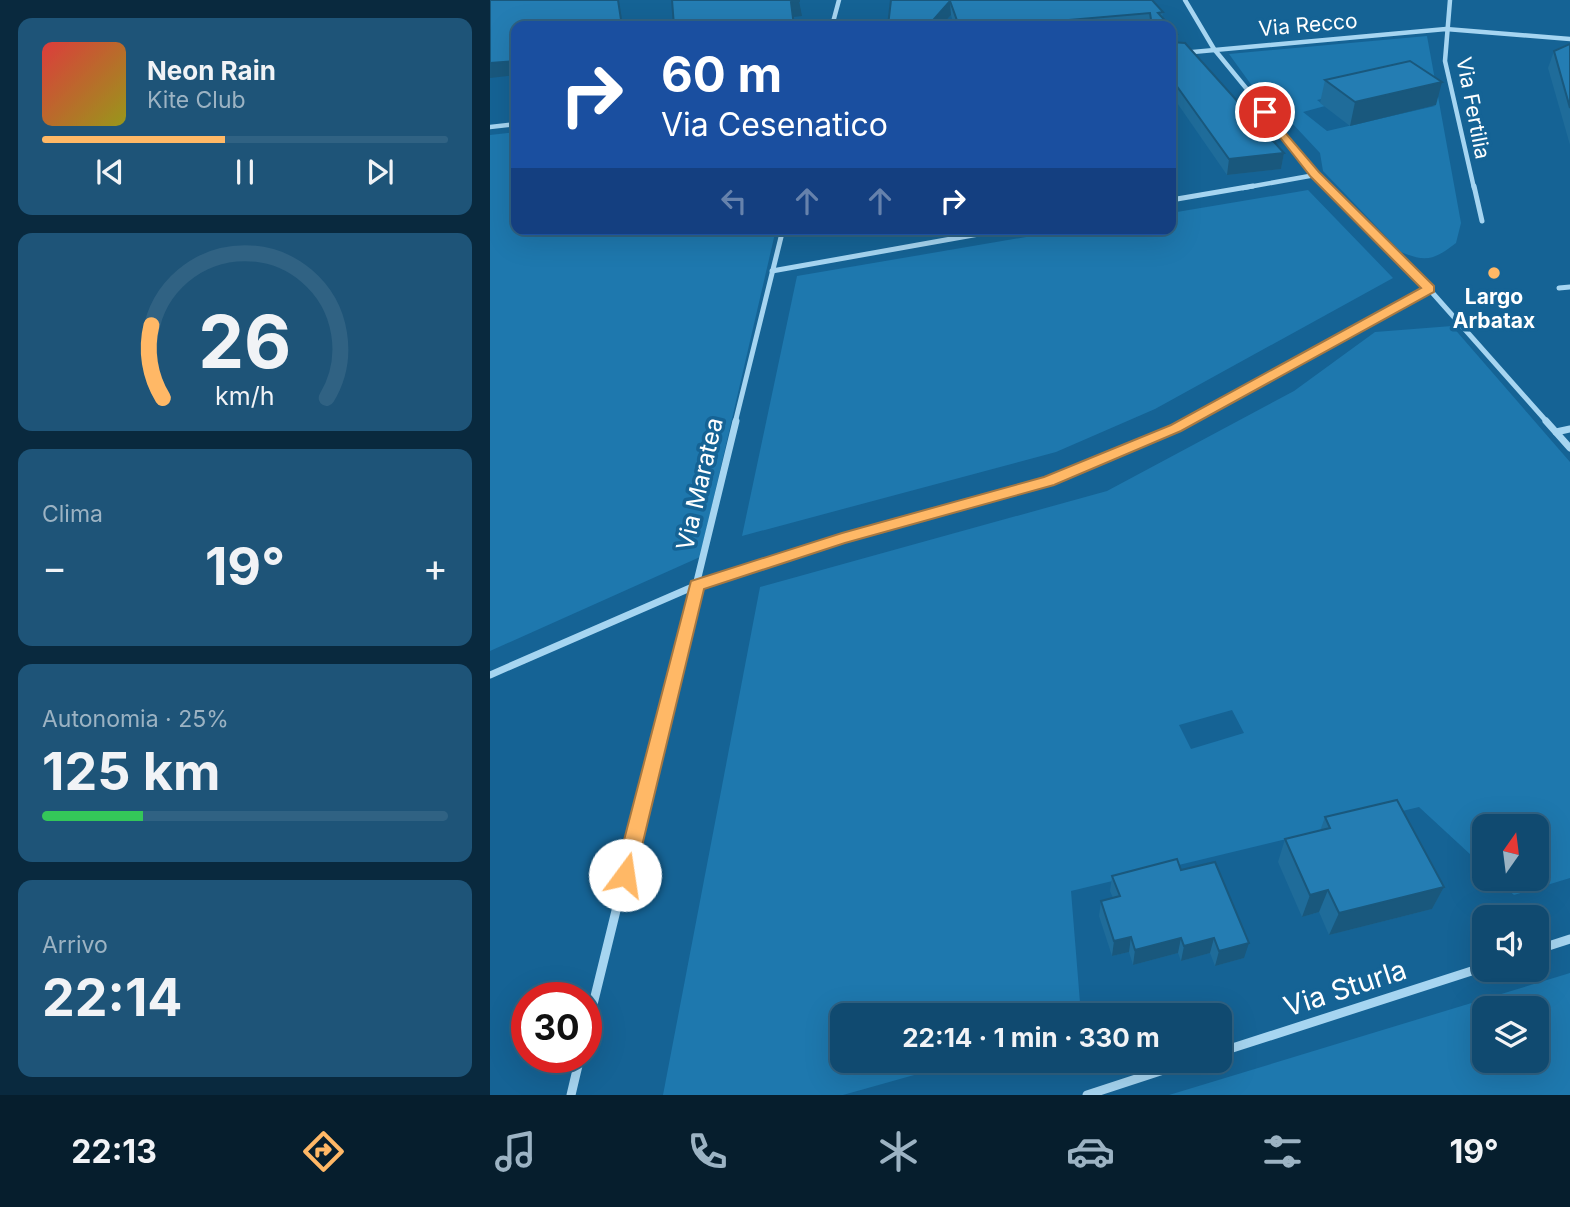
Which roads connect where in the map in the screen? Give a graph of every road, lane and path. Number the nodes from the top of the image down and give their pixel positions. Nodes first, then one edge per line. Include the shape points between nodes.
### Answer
1 (839, 0) edge
2 (1185, 0) edge
3 (1450, 0) edge
4 (833, 21) edge
5 (1446, 29) junction
6 (1570, 39) edge
7 (1214, 50) junction
8 (1176, 54) edge
9 (511, 125) edge
10 (490, 127) edge
11 (1315, 175) junction
12 (1176, 199) edge
13 (1482, 221) dead end
14 (781, 235) edge
15 (973, 235) edge
16 (772, 271) junction
17 (1570, 286) edge
18 (1559, 288) dead end
19 (1429, 289) junction
20 (1570, 429) edge
21 (1556, 432) junction
22 (1570, 448) edge
23 (697, 585) junction
24 (490, 675) edge
25 (1570, 939) edge
26 (1549, 946) edge
27 (1472, 971) edge
28 (599, 982) edge
29 (1232, 1048) edge
30 (576, 1073) edge
31 (1154, 1073) edge
32 (571, 1095) edge
33 (1087, 1095) edge

1 - 4 street
2 - 7 street
3 - 5 street, Via Fertilia
5 - 6 street, Via Recco
5 - 7 street, Via Recco
5 - 13 street, Via Fertilia via 1445,61
7 - 8 street, Via Recco
7 - 11 street
9 - 10 street
11 - 12 street
11 - 19 street
14 - 16 street, Via Maratea
15 - 16 street
16 - 23 street, Via Maratea
17 - 18 street
19 - 21 street
19 - 23 street via 1176,428 1049,481 842,538
20 - 21 street
21 - 22 street
23 - 24 street
23 - 28 street, Via Maratea
25 - 26 street
27 - 29 street, Via Sturla
30 - 32 street
31 - 33 street

